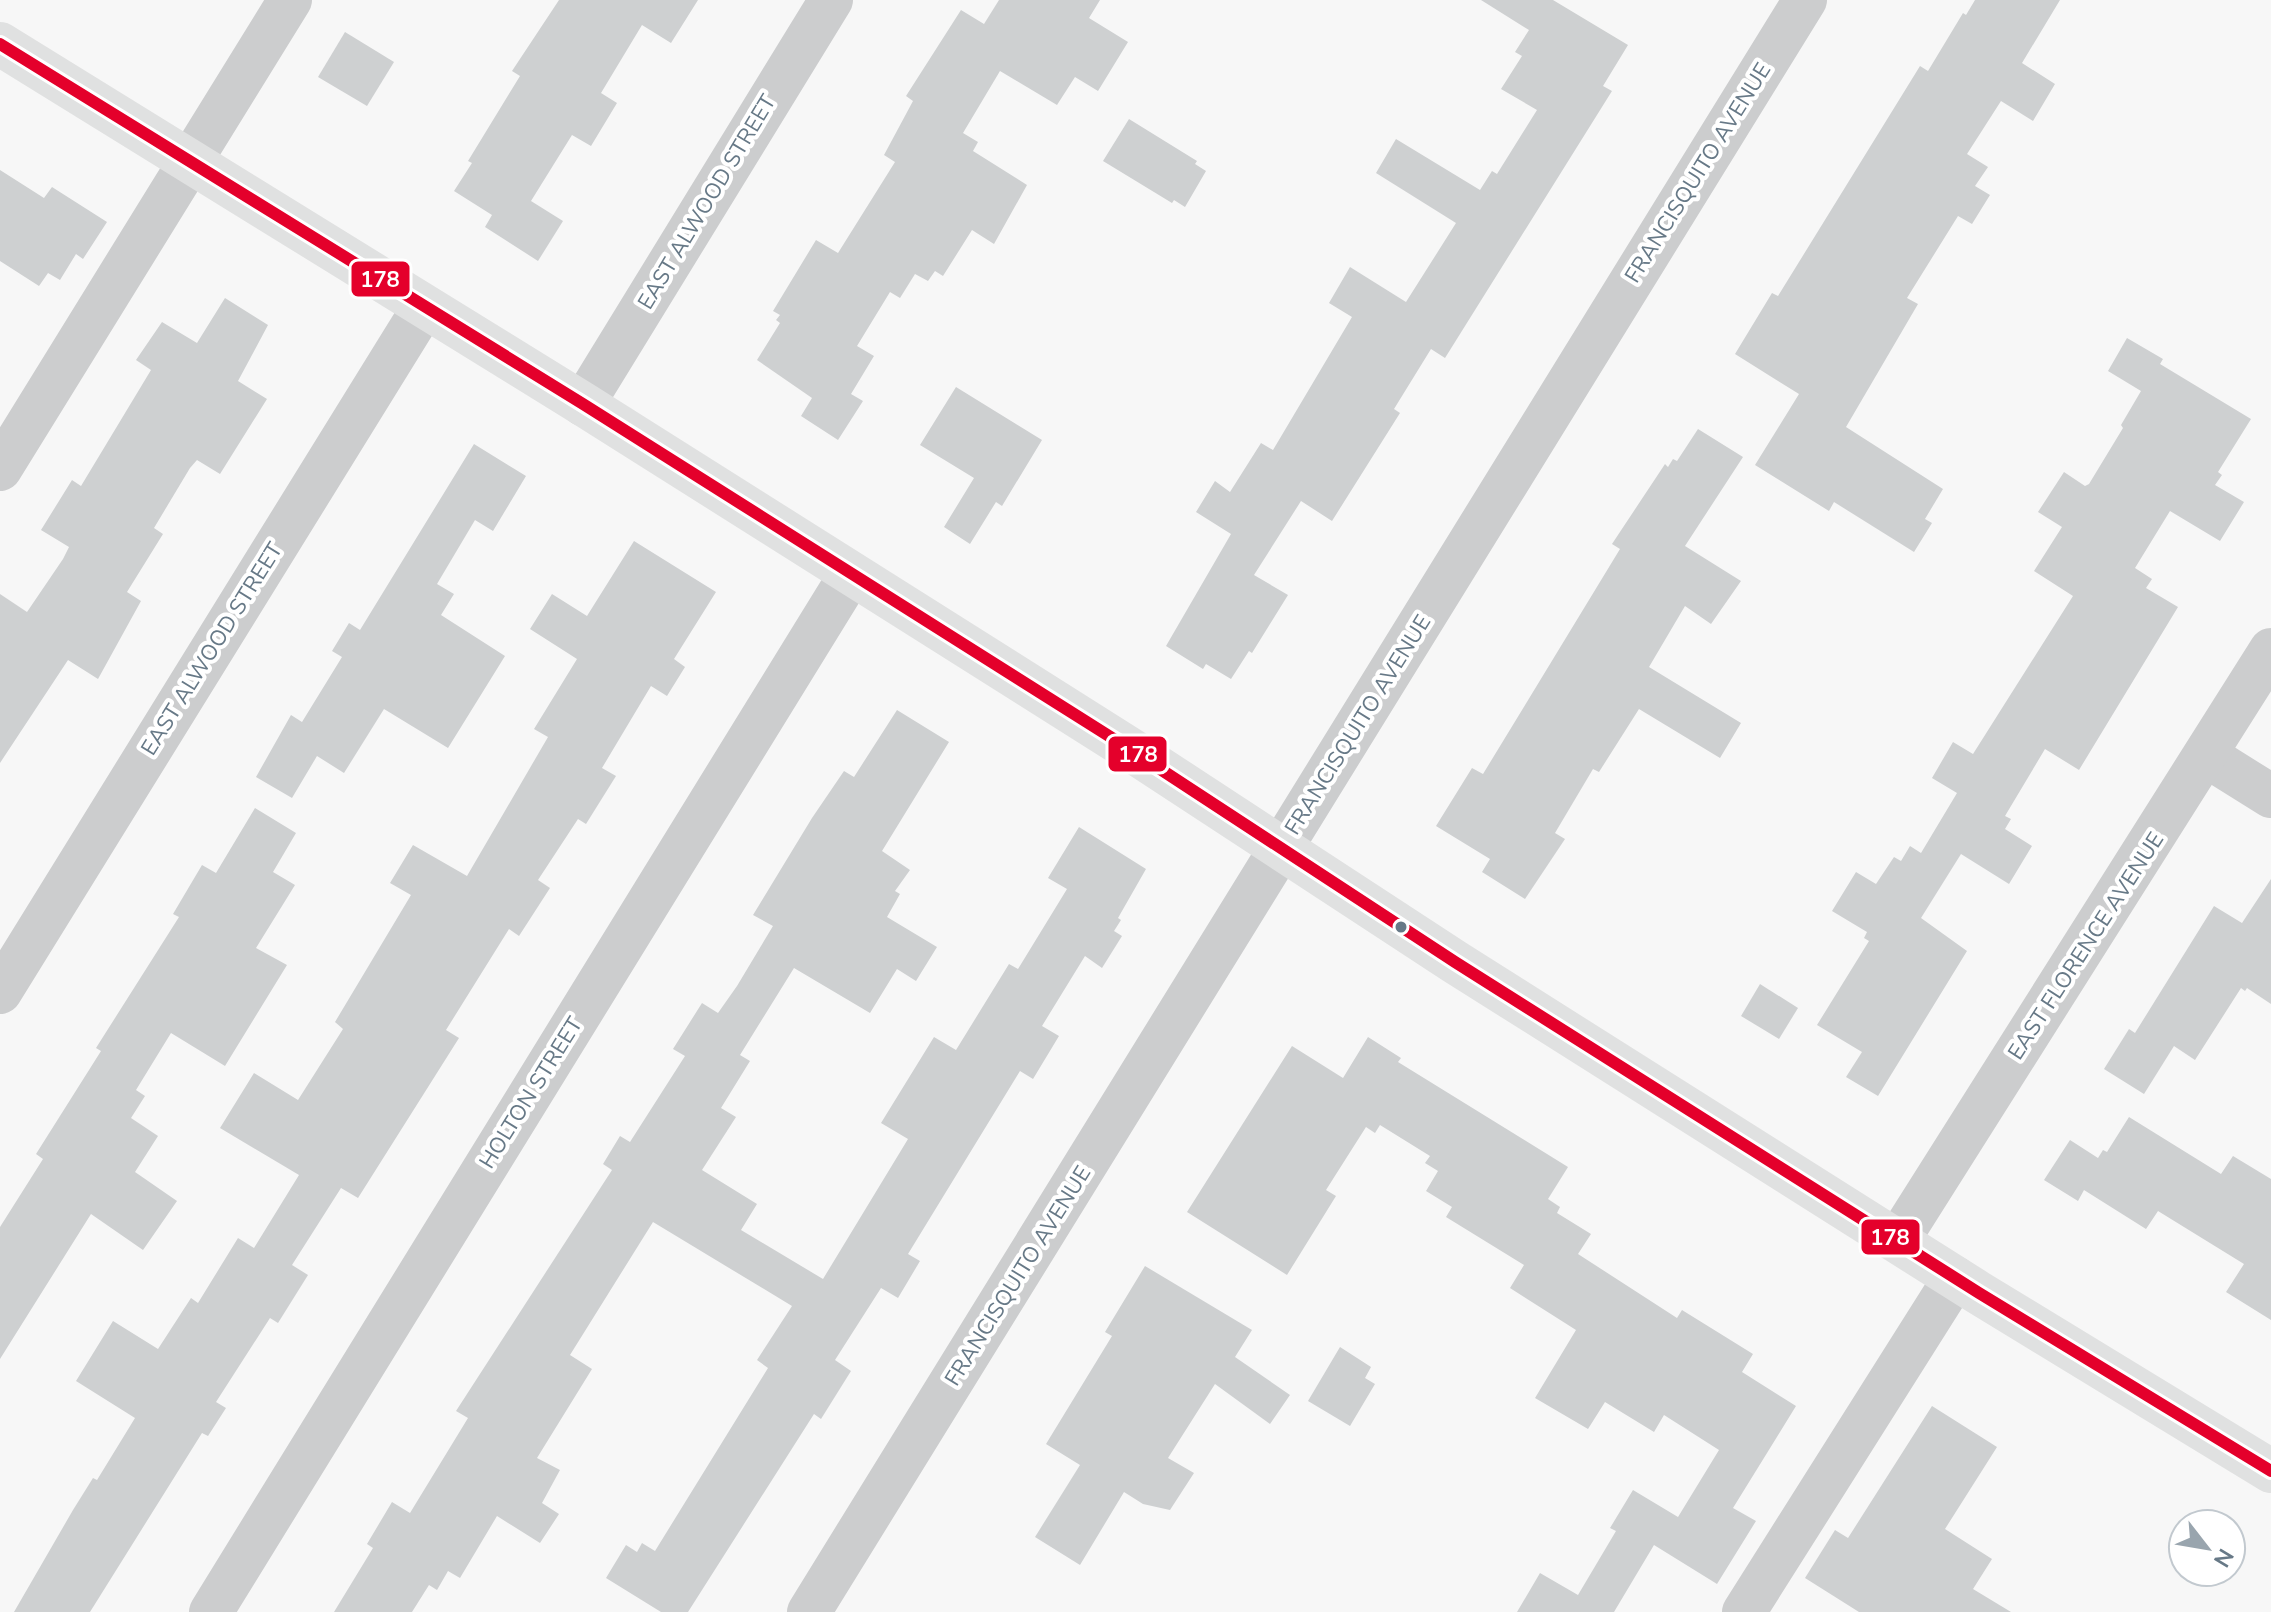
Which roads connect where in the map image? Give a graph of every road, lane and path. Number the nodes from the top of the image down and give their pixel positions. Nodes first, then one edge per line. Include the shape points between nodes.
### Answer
1 (290, 0) edge
2 (831, 0) edge
3 (1805, 0) edge
4 (0, 44) edge
5 (189, 162) junction
6 (424, 307) junction
7 (583, 404) junction
8 (0, 469) edge
9 (851, 574) junction
10 (2271, 650) edge
11 (2207, 756) junction
12 (2271, 796) edge
13 (1283, 848) junction
14 (0, 992) edge
15 (1898, 1240) junction
16 (1967, 1285) junction
17 (2271, 1471) edge
18 (211, 1612) edge
19 (809, 1612) edge
20 (1744, 1612) edge
21 (1778, 1612) edge

1 - 5 street
2 - 7 street, EAST ALWOOD STREET
3 - 13 street, FRANCISQUITO AVENUE
4 - 5 main road
5 - 6 main road
5 - 8 street
6 - 7 main road
6 - 14 street, EAST ALWOOD STREET
7 - 9 main road
9 - 13 main road
9 - 18 street, HOLTON STREET
10 - 11 street, EAST FLORENCE AVENUE
11 - 12 street
11 - 15 street, EAST FLORENCE AVENUE
13 - 15 main road
13 - 19 street, FRANCISQUITO AVENUE
15 - 16 main road
16 - 17 main road
16 - 20 street
16 - 21 street

